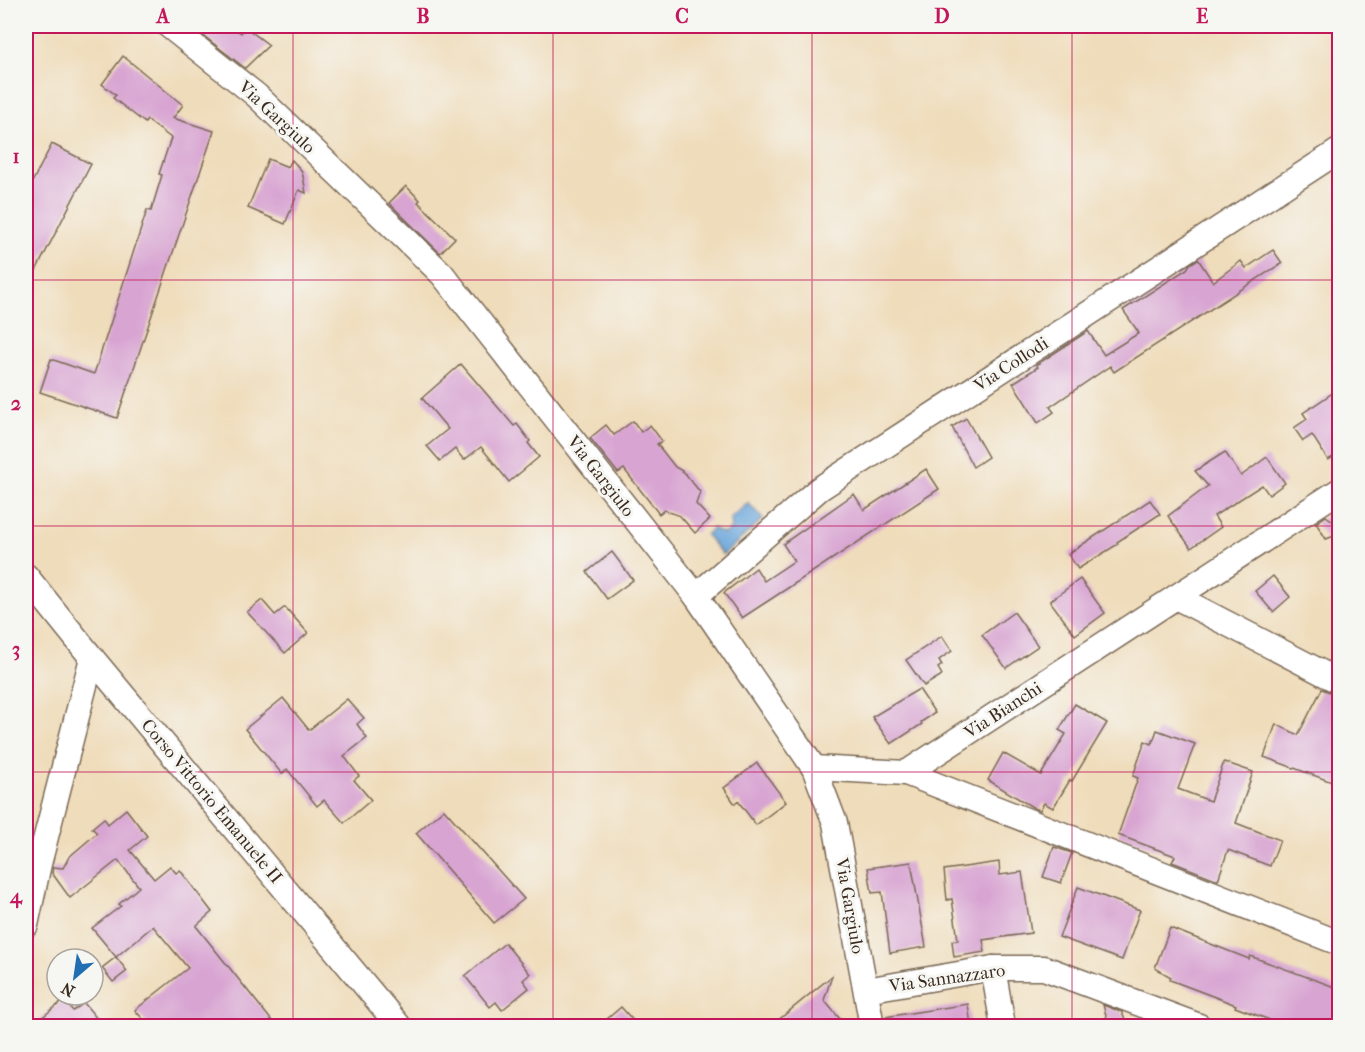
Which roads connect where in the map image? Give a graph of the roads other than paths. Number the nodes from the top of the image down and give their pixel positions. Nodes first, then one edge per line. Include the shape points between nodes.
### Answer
1 (169, 26) edge
2 (1340, 150) edge
3 (1340, 490) edge
4 (26, 576) edge
5 (696, 596) junction
6 (1176, 597) junction
7 (92, 658) junction
8 (1340, 682) edge
9 (814, 768) junction
10 (906, 773) junction
11 (32, 861) edge
12 (26, 925) edge
13 (1334, 941) dead end
14 (993, 968) junction
15 (866, 990) junction
16 (399, 1026) edge
17 (872, 1026) edge
18 (1003, 1026) edge
19 (1199, 1026) edge

1 - 5 street, Via Gargiulo via 256,95 442,274
2 - 5 street, Via Collodi via 819,489
3 - 6 street, Via Bianchi
4 - 7 street, Corso Vittorio Emanuele II
5 - 9 street, Via Gargiulo
6 - 8 street
6 - 10 street, Via Bianchi
7 - 11 street
7 - 16 street, Corso Vittorio Emanuele II
9 - 10 street
9 - 15 street, Via Gargiulo via 835,823
10 - 13 street
11 - 12 street
14 - 15 street, Via Sannazzaro
14 - 18 street
14 - 19 street, Via Sannazzaro via 1044,968
15 - 17 street, Via Gargiulo

